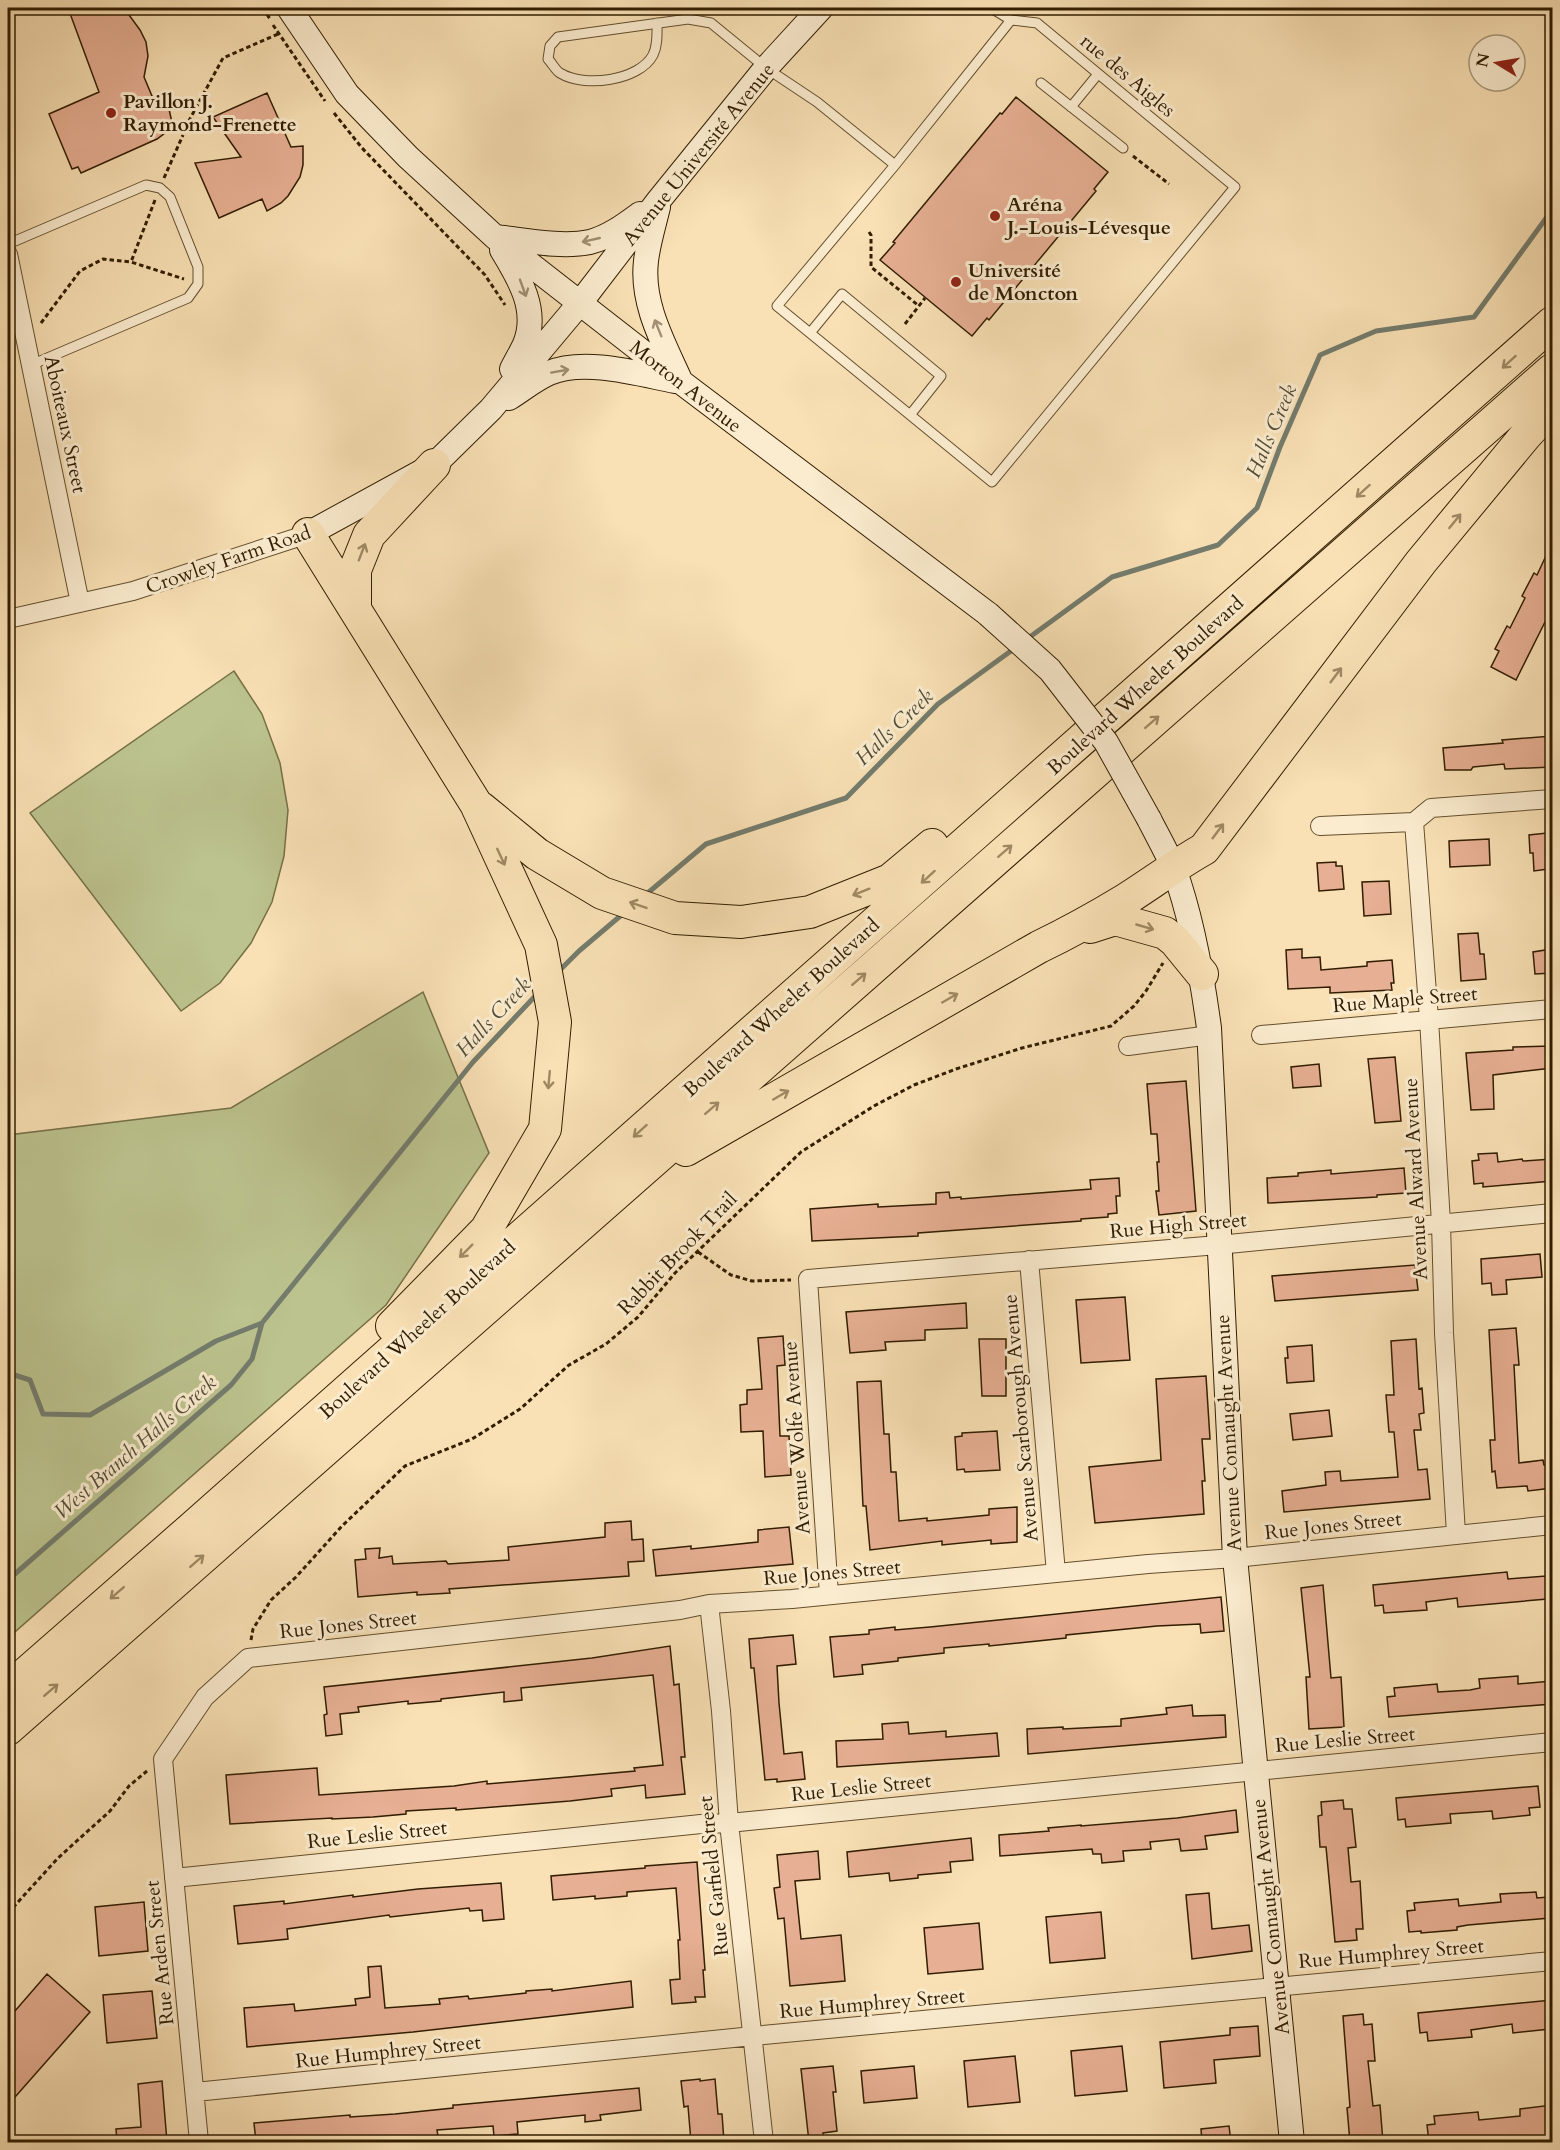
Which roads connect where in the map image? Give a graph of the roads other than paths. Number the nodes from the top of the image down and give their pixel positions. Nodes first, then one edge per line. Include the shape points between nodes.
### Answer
1 (821, 8) edge
2 (991, 8) edge
3 (294, 16) edge
4 (1011, 20) junction
5 (657, 23) junction
6 (766, 68) junction
7 (1098, 74) junction
8 (1041, 83) dead end
9 (1071, 107) junction
10 (1123, 148) road end
11 (895, 165) junction
12 (659, 200) junction
13 (495, 237) junction
14 (8, 244) edge
15 (8, 254) edge
16 (580, 303) junction
17 (1552, 323) edge
18 (810, 333) junction
19 (30, 365) junction
20 (1552, 370) edge
21 (681, 382) junction
22 (1552, 407) edge
23 (492, 409) junction
24 (910, 415) junction
25 (434, 465) junction
26 (308, 534) junction
27 (1254, 587) junction
28 (80, 603) junction
29 (355, 609) junction
30 (8, 619) edge
31 (1106, 742) joint
32 (1552, 800) edge
33 (476, 804) junction
34 (1414, 822) junction
35 (1320, 826) dead end
36 (1173, 866) junction
37 (1069, 933) junction
38 (1202, 974) junction
39 (1552, 1009) edge
40 (1429, 1019) junction
41 (1209, 1035) junction
42 (1261, 1035) dead end
43 (1128, 1046) dead end
44 (1552, 1213) edge
45 (1441, 1222) junction
46 (1218, 1245) junction
47 (1029, 1260) junction
48 (808, 1279) joint
49 (258, 1507) junction
50 (1552, 1525) edge
51 (193, 1527) junction
52 (1456, 1534) junction
53 (1235, 1558) junction
54 (1056, 1573) junction
55 (829, 1595) junction
56 (709, 1604) junction
57 (8, 1689) edge
58 (8, 1729) edge
59 (1552, 1742) edge
60 (163, 1759) joint
61 (1256, 1770) junction
62 (729, 1823) junction
63 (174, 1878) junction
64 (1552, 1961) edge
65 (1277, 1986) junction
66 (753, 2036) junction
67 (195, 2092) junction
68 (199, 2142) edge
69 (764, 2142) edge
70 (1292, 2142) edge

1 - 6 street, Avenue Université Avenue
2 - 4 lane, rue des Aigles
3 - 13 street, Morton Avenue via 347,94
4 - 7 lane, rue des Aigles via 1037,23
4 - 11 lane
5 - 5 lane via 653,54 643,68 624,77 577,79 559,73 548,59 550,46 558,37
5 - 6 lane via 688,19 711,23
6 - 11 lane via 817,102
6 - 12 street, Avenue Université Avenue
7 - 9 lane
7 - 24 lane, rue des Aigles via 1235,187 992,482
8 - 9 lane
9 - 10 lane
11 - 18 lane via 777,306
12 -> 13 street via 613,233 590,242 551,243
12 - 16 street, Avenue Université Avenue
21 -> 12 street via 646,296 646,262
13 - 16 street, Morton Avenue
13 -> 23 street via 523,285 530,314 526,342
14 - 19 lane via 146,185 160,188 170,197 198,267 198,284 188,297
15 - 19 street, Aboiteaux Street
16 - 21 street, Morton Avenue
16 - 23 street, Crowley Farm Road
17 -> 27 highway, Boulevard Wheeler Boulevard
18 - 24 lane
18 - 24 lane via 842,294 941,376
19 - 28 street, Aboiteaux Street
49 -> 20 highway, Boulevard Wheeler Boulevard
23 -> 21 street via 550,373 581,367
21 - 31 street, Morton Avenue, bridge via 988,614 1050,670
36 -> 22 highway via 1204,849 1421,562
23 - 25 street, Crowley Farm Road
25 - 26 street, Crowley Farm Road
29 -> 25 highway via 355,570 369,535
26 - 28 street, Crowley Farm Road via 133,591
26 - 29 highway
27 -> 33 highway via 1155,656 890,880 810,912 741,922 675,918 602,892 537,854
27 -> 51 highway, Boulevard Wheeler Boulevard
28 - 30 street, Crowley Farm Road
29 - 33 highway
31 - 36 street, Avenue Connaught Avenue, bridge
32 - 34 street via 1431,808
33 -> 51 highway via 541,945 555,1022 545,1129 486,1230
34 - 35 street
34 - 40 street, Avenue Alward Avenue
36 - 37 highway
36 - 38 street, Avenue Connaught Avenue
37 -> 38 highway via 1115,919 1165,933
49 -> 37 highway via 322,1467 687,1149
38 - 41 street, Avenue Connaught Avenue
39 - 40 street, Rue Maple Street
40 - 42 street, Rue Maple Street
40 - 45 street, Avenue Alward Avenue
41 - 43 street
41 - 46 street, Avenue Connaught Avenue
44 - 45 street, Rue High Street
45 - 46 street, Rue High Street
45 - 52 street, Avenue Alward Avenue
46 - 47 street, Rue High Street
46 - 53 street, Avenue Connaught Avenue
47 - 48 street, Rue High Street
47 - 54 street, Avenue Scarborough Avenue
48 - 55 street, Avenue Wolfe Avenue
58 -> 49 highway, Boulevard Wheeler Boulevard
50 - 52 street, Rue Jones Street
51 -> 57 highway, Boulevard Wheeler Boulevard
52 - 53 street, Rue Jones Street
53 - 54 street, Rue Jones Street
53 - 61 street, Avenue Connaught Avenue
54 - 55 street, Rue Jones Street
55 - 56 street, Rue Jones Street
56 - 60 street, Rue Jones Street via 248,1658 205,1697
56 - 62 street, Rue Garfield Street
59 - 61 street, Rue Leslie Street
60 - 63 street, Rue Arden Street
61 - 62 street, Rue Leslie Street
61 - 65 street, Avenue Connaught Avenue
62 - 63 street, Rue Leslie Street
62 - 66 street, Rue Garfield Street
63 - 67 street, Rue Arden Street
64 - 65 street, Rue Humphrey Street
65 - 66 street, Rue Humphrey Street
65 - 70 street, Avenue Connaught Avenue
66 - 67 street, Rue Humphrey Street
66 - 69 street, Rue Garfield Street
67 - 68 street, Rue Arden Street

